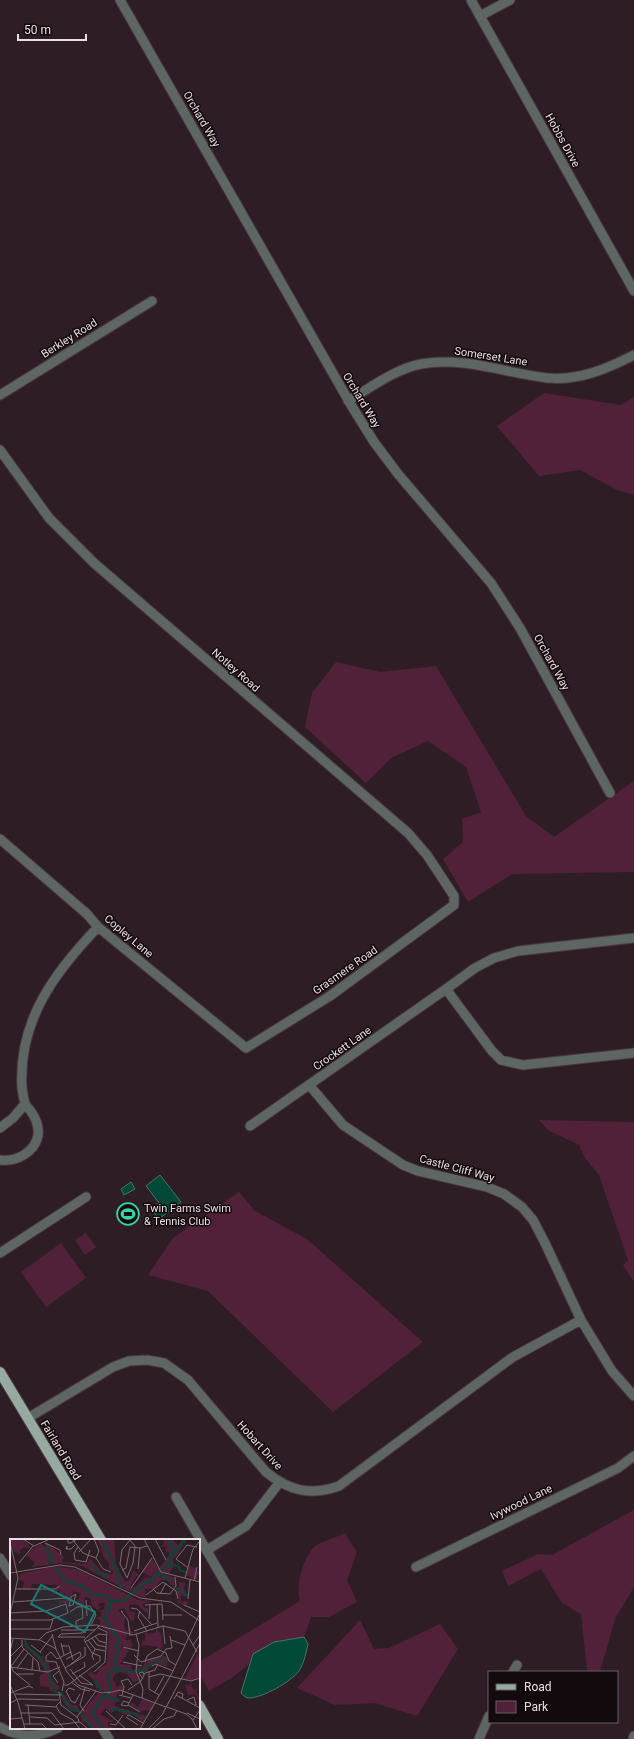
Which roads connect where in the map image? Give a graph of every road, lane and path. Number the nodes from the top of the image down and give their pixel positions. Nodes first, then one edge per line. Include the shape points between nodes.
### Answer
1 (120, 0) edge
2 (471, 0) edge
3 (510, 0) edge
4 (480, 16) junction
5 (634, 291) edge
6 (152, 301) dead end
7 (634, 355) edge
8 (0, 395) edge
9 (348, 401) junction
10 (0, 450) edge
11 (610, 793) dead end
12 (0, 839) edge
13 (454, 905) joint
14 (98, 927) junction
15 (634, 938) edge
16 (446, 989) junction
17 (246, 1048) joint
18 (634, 1053) edge
19 (310, 1086) junction
20 (25, 1104) junction
21 (250, 1126) dead end
22 (0, 1128) edge
23 (0, 1160) edge
24 (86, 1197) dead end
25 (0, 1253) edge
26 (580, 1320) junction
27 (0, 1372) edge
28 (634, 1396) edge
29 (28, 1418) junction
30 (634, 1456) edge
31 (279, 1483) junction
32 (176, 1496) dead end
33 (100, 1539) edge
34 (207, 1550) junction
35 (0, 1558) edge
36 (416, 1568) dead end
37 (10, 1574) edge
38 (234, 1598) dead end
39 (200, 1707) edge
40 (488, 1718) edge
41 (0, 1727) edge
42 (56, 1729) edge
43 (103, 1729) edge
44 (109, 1739) edge
45 (218, 1739) edge
46 (479, 1739) edge

1 - 9 street, Orchard Way
2 - 4 street, Hobbs Drive
3 - 4 street
4 - 5 street, Hobbs Drive
6 - 8 street, Berkley Road
7 - 9 street, Somerset Lane via 616,365 592,373 548,378 447,361 420,364 397,373
9 - 11 street, Orchard Way via 398,474 491,583 520,628
10 - 13 street, Notley Road via 49,518 94,563 408,833 427,855 454,896
12 - 14 street, Copley Lane via 87,914
13 - 17 street, Grasmere Road via 330,996
14 - 17 street, Copley Lane
14 - 20 street via 72,954 41,999 32,1021 22,1060
15 - 16 street, Crockett Lane via 518,952 494,958
16 - 18 street via 501,1060 523,1066
16 - 19 street, Crockett Lane
19 - 21 street, Crockett Lane
19 - 26 street, Castle Cliff Way via 343,1125 403,1165 418,1171 487,1187 504,1194 522,1207 533,1220 545,1243
20 - 22 street
20 - 23 street via 38,1125 38,1136 33,1147 25,1155 16,1159
24 - 25 street
26 - 28 street, Castle Cliff Way via 612,1371
26 - 31 street, Hobart Drive via 513,1357 339,1486 326,1491 311,1491 294,1489
27 - 29 main road, Fairland Road
29 - 31 street, Hobart Drive via 113,1367 128,1361 147,1360 164,1363 188,1380 266,1472
29 - 33 main road, Fairland Road
30 - 36 street, Ivywood Lane via 618,1468
31 - 34 street via 246,1526
32 - 34 street
34 - 38 street
35 - 37 street
39 - 45 main road
40 - 46 street
41 - 42 street via 20,1735 46,1734
43 - 44 street

